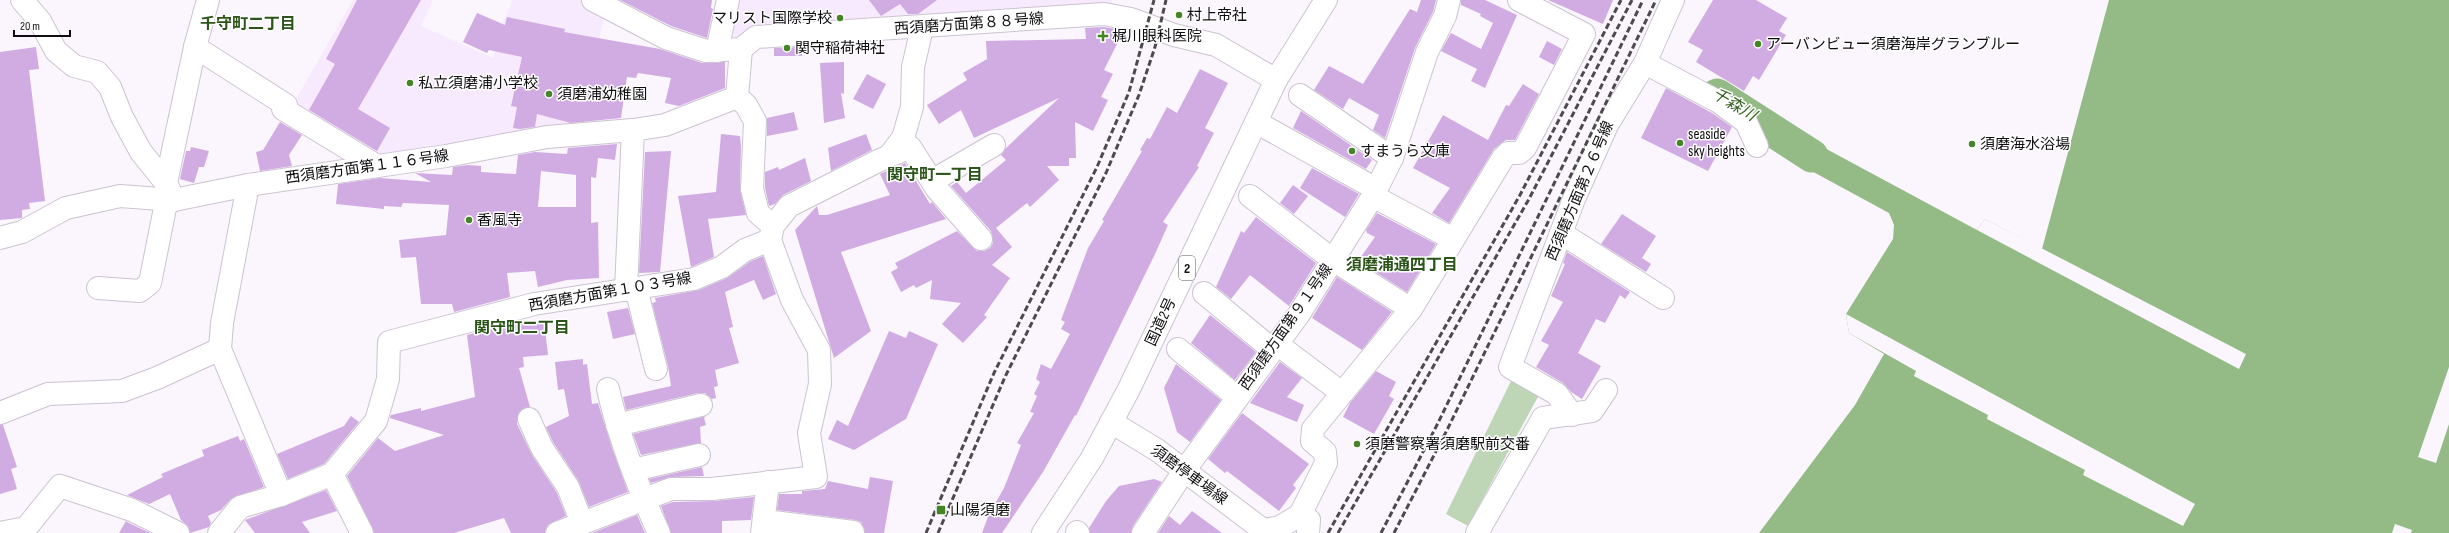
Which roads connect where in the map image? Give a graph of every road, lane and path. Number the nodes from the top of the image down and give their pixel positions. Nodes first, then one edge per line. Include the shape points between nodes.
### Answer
1 (22, 0) edge
2 (208, 0) edge
3 (593, 0) edge
4 (728, 0) edge
5 (1326, 0) edge
6 (1449, 0) edge
7 (1519, 0) edge
8 (1673, 0) edge
9 (922, 28) junction
10 (195, 47) junction
11 (741, 49) junction
12 (717, 51) junction
13 (1645, 63) junction
14 (1276, 80) junction
15 (1300, 95) dead end
16 (737, 97) junction
17 (1256, 122) junction
18 (633, 130) junction
19 (994, 145) dead end
20 (1757, 146) dead end
21 (890, 156) junction
22 (1392, 158) junction
23 (377, 166) junction
24 (932, 181) junction
25 (248, 185) junction
26 (1374, 192) junction
27 (169, 194) junction
28 (1250, 196) dead end
29 (772, 233) junction
30 (1561, 233) junction
31 (0, 238) edge
32 (1453, 238) junction
33 (981, 239) dead end
34 (1333, 260) junction
35 (98, 288) dead end
36 (631, 289) junction
37 (1204, 293) dead end
38 (1663, 298) dead end
39 (1411, 309) junction
40 (1275, 347) junction
41 (220, 349) junction
42 (1178, 349) dead end
43 (656, 368) dead end
44 (608, 389) dead end
45 (1606, 390) dead end
46 (1342, 393) junction
47 (1237, 398) junction
48 (701, 404) dead end
49 (0, 413) edge
50 (1572, 415) junction
51 (529, 419) dead end
52 (1111, 422) junction
53 (616, 424) junction
54 (699, 455) dead end
55 (633, 470) junction
56 (1184, 471) junction
57 (332, 474) junction
58 (768, 482) junction
59 (281, 495) junction
60 (644, 499) junction
61 (582, 523) junction
62 (1304, 524) edge
63 (764, 527) edge
64 (1266, 531) edge
65 (853, 532) dead end
66 (0, 533) edge
67 (178, 533) edge
68 (219, 533) edge
69 (362, 533) edge
70 (557, 533) edge
71 (659, 533) edge
72 (1043, 533) edge
73 (1143, 533) edge
74 (1477, 533) edge

1 - 27 main road via 40,22 56,51 74,66 97,72 110,87 122,117 141,152
2 - 10 main road
3 - 12 main road via 666,38 706,52
4 - 12 main road
5 - 14 main road, 国道2号 / 2
6 - 22 main road, 西須磨方面第９１号線 via 1445,16 1427,52
7 - 32 main road via 1584,34 1525,148 1519,153 1508,153 1502,158
8 - 13 main road, 西須磨方面第２６号線
9 - 11 main road, 西須磨方面第８８号線 via 756,37
9 - 14 main road, 西須磨方面第８８号線 via 1104,14 1131,19 1174,35 1216,45
9 - 21 main road via 913,67 912,107 904,138
10 - 23 main road
10 - 27 main road
11 - 12 main road
11 - 16 main road
13 - 20 main road via 1719,102 1746,122
13 - 30 main road, 西須磨方面第２６号線 via 1607,125
14 - 17 main road, 国道2号 / 2
15 - 22 main road
16 - 18 main road, 西須磨方面第１１６号線 via 665,125
16 - 29 main road via 746,105 755,121 752,189 758,213
17 - 26 main road
17 - 52 main road, 国道2号 / 2
18 - 23 main road, 西須磨方面第１１６号線 via 547,137
18 - 36 main road
19 - 24 main road
21 - 24 main road, 西須磨方面第１０３号線 via 910,148
21 - 29 main road, 西須磨方面第１０３号線 via 789,206
22 - 26 main road, 西須磨方面第９１号線
23 - 25 main road, 西須磨方面第１１６号線
24 - 33 main road, 西須磨方面第１０３号線
25 - 27 main road, 西須磨方面第１１６号線
25 - 41 main road via 222,323
26 - 32 main road
26 - 34 main road, 西須磨方面第９１号線
27 - 31 main road, 西須磨方面第１１６号線 via 120,196 66,208 22,232
27 - 35 main road via 150,283 140,291
28 - 34 main road
29 - 36 main road, 西須磨方面第１０３号線 via 722,267 694,279
29 - 58 main road via 792,300 819,350 820,384 809,433 816,476
30 - 38 main road
30 - 50 main road, 西須磨方面第２６号線 via 1510,367 1557,394
32 - 39 main road
34 - 39 main road
34 - 40 main road, 西須磨方面第９１号線
36 - 43 main road
36 - 57 main road, 西須磨方面第１０３号線 via 534,304 389,342 388,379 376,421
37 - 40 main road
39 - 46 main road
40 - 46 main road
40 - 47 main road, 西須磨方面第９１号線
41 - 49 main road via 122,391 48,394
41 - 59 main road
42 - 47 main road
44 - 53 main road
45 - 50 main road via 1592,412
46 - 62 main road via 1313,428 1312,441 1325,452 1326,462
47 - 56 main road, 西須磨方面第９１号線
48 - 53 main road
50 - 74 main road via 1543,418
51 - 61 main road via 542,448 568,487
52 - 56 main road, 須磨停車場線 via 1157,450
52 - 72 main road, 国道2号 / 2 via 1092,458
53 - 55 main road
54 - 55 main road
55 - 60 main road
56 - 64 main road, 須磨停車場線
56 - 73 main road, 西須磨方面第９１号線
57 - 59 main road, 西須磨方面第１０３号線
57 - 69 main road
58 - 60 main road via 712,489 671,488
58 - 63 main road
59 - 68 main road, 西須磨方面第１０３号線 via 240,507
60 - 61 main road
60 - 71 main road
61 - 70 main road
62 - 64 main road, 須磨停車場線
63 - 65 main road
66 - 67 main road via 26,528 60,486 132,510

